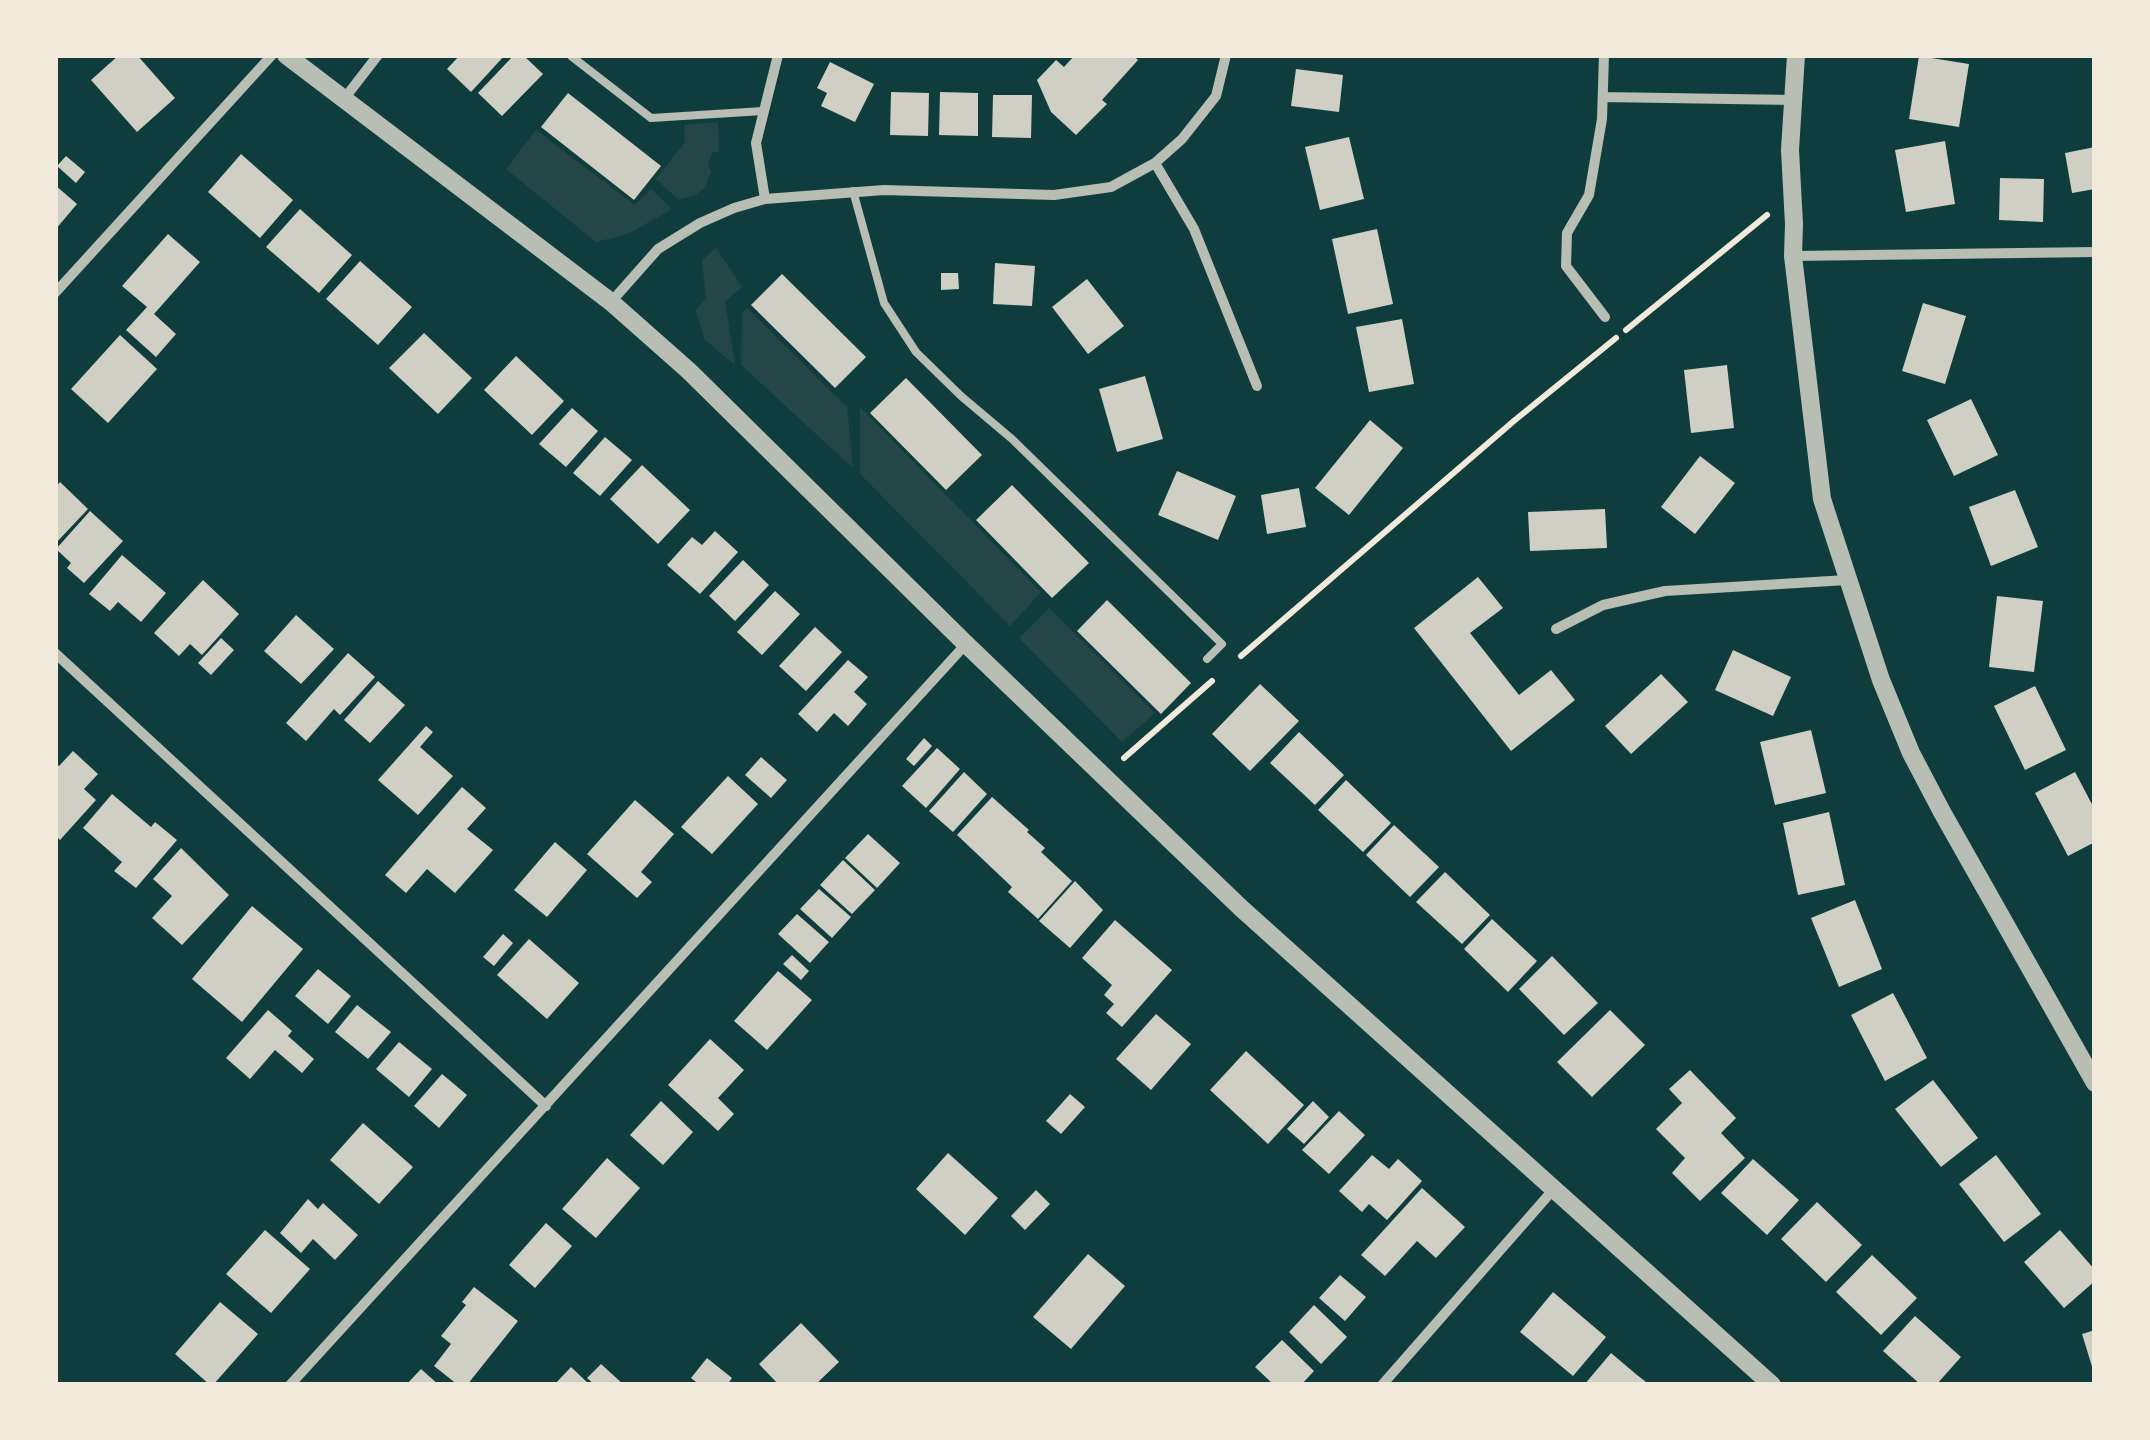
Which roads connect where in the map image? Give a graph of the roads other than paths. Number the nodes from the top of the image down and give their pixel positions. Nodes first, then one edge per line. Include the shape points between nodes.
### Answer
1 (272, 55) edge
2 (286, 55) edge
3 (378, 55) edge
4 (778, 55) edge
5 (1226, 55) edge
6 (1604, 55) edge
7 (1796, 55) edge
8 (571, 56) edge
9 (1603, 97) junction
10 (344, 98) junction
11 (1793, 100) junction
12 (763, 111) junction
13 (1154, 164) junction
14 (853, 191) junction
15 (765, 199) junction
16 (2095, 252) edge
17 (1793, 256) junction
18 (55, 293) edge
19 (611, 302) junction
20 (1605, 318) dead end
21 (1256, 386) dead end
22 (1847, 580) junction
23 (1556, 630) dead end
24 (966, 644) junction
25 (55, 653) edge
26 (1207, 659) dead end
27 (2095, 1083) edge
28 (546, 1106) junction
29 (1553, 1190) junction
30 (290, 1385) edge
31 (1382, 1385) edge
32 (1772, 1385) edge

1 - 18 street
2 - 10 street
3 - 10 street
4 - 12 street
5 - 13 street via 1216,96
6 - 9 street
7 - 11 street
8 - 12 lane via 651,118
9 - 11 street
9 - 20 street via 1589,195 1567,233 1566,266
10 - 19 street
11 - 17 street
12 - 15 street via 756,143
13 - 14 street via 1111,187 1054,195
13 - 21 street via 1194,229
14 - 15 street
14 - 26 lane via 884,303 916,352 1222,644
15 - 19 street via 700,223 658,249
16 - 17 street
17 - 22 street via 1822,500
19 - 24 street
22 - 23 street via 1665,591 1602,606
22 - 27 street via 1911,753
24 - 28 street
24 - 29 street via 1241,908
25 - 28 street
28 - 30 street
29 - 31 street
29 - 32 street

